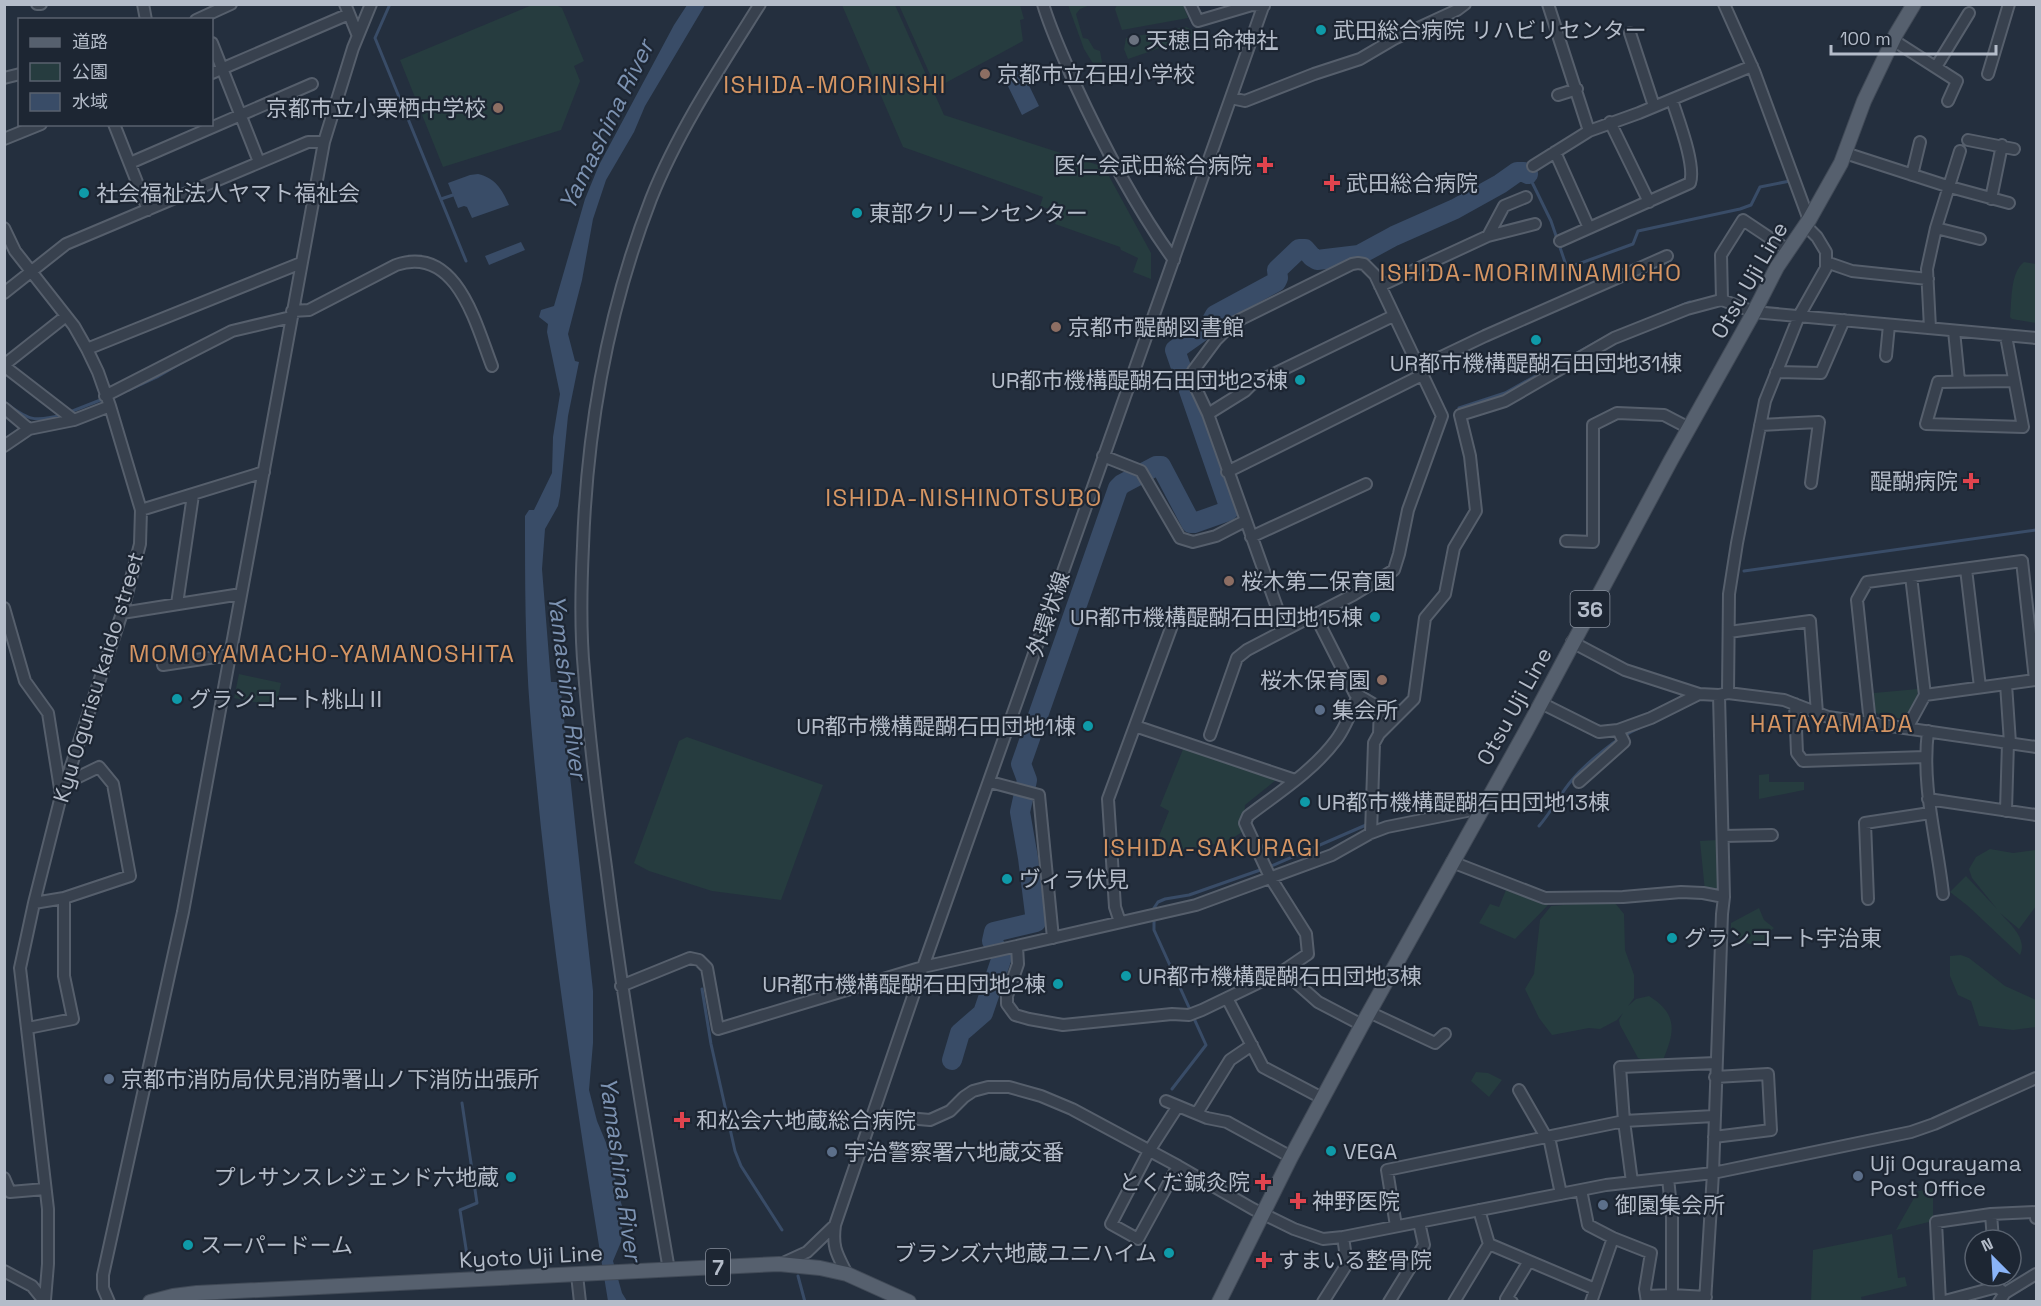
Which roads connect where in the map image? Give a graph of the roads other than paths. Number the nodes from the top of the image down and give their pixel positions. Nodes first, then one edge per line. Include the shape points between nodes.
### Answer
1 (37, 4) edge
2 (41, 4) edge
3 (231, 4) edge
4 (371, 4) edge
5 (760, 4) edge
6 (1043, 4) edge
7 (1190, 4) edge
8 (1465, 4) edge
9 (1548, 4) edge
10 (1724, 4) edge
11 (1914, 4) edge
12 (2009, 4) edge
13 (1264, 5) edge
14 (347, 9) edge
15 (1969, 13) dead end
16 (202, 18) edge
17 (1630, 33) dead end
18 (358, 36) junction
19 (1893, 40) junction
20 (213, 49) edge
21 (1752, 66) junction
22 (1936, 67) junction
23 (217, 71) edge
24 (1988, 74) dead end
25 (312, 84) dead end
26 (1577, 89) junction
27 (1558, 95) dead end
28 (1231, 98) junction
29 (1672, 100) junction
30 (1948, 101) dead end
31 (1654, 106) junction
32 (240, 116) junction
33 (1610, 122) junction
34 (36, 126) edge
35 (115, 126) edge
36 (1589, 131) junction
37 (4, 139) edge
38 (1968, 140) dead end
39 (324, 142) junction
40 (1920, 142) dead end
41 (2002, 146) junction
42 (2014, 148) dead end
43 (1960, 151) dead end
44 (1555, 152) junction
45 (1845, 153) junction
46 (259, 162) junction
47 (130, 163) junction
48 (1533, 166) dead end
49 (1912, 175) junction
50 (1950, 187) junction
51 (1526, 197) dead end
52 (1991, 199) junction
53 (1649, 202) junction
54 (2009, 203) dead end
55 (148, 210) junction
56 (1807, 222) junction
57 (1535, 224) dead end
58 (4, 228) edge
59 (1589, 228) junction
60 (1936, 228) junction
61 (1488, 236) junction
62 (1980, 239) dead end
63 (1560, 241) dead end
64 (1788, 250) junction
65 (1667, 256) dead end
66 (1173, 260) junction
67 (1826, 262) junction
68 (301, 263) junction
69 (30, 271) junction
70 (1928, 279) junction
71 (1380, 286) junction
72 (4, 292) edge
73 (1722, 300) junction
74 (1754, 312) junction
75 (292, 314) junction
76 (66, 316) junction
77 (1393, 316) junction
78 (1799, 316) junction
79 (1845, 321) junction
80 (1889, 324) junction
81 (1930, 328) junction
82 (1954, 331) junction
83 (2006, 336) junction
84 (2037, 338) edge
85 (87, 349) junction
86 (1886, 356) dead end
87 (4, 366) edge
88 (492, 366) dead end
89 (1420, 371) junction
90 (1776, 372) junction
91 (1959, 381) junction
92 (2014, 381) junction
93 (107, 401) junction
94 (4, 408) edge
95 (1208, 414) junction
96 (1460, 415) junction
97 (1442, 416) junction
98 (73, 419) junction
99 (1761, 424) junction
100 (1689, 428) junction
101 (29, 429) junction
102 (4, 446) edge
103 (1103, 456) junction
104 (264, 472) junction
105 (1227, 472) junction
106 (1811, 483) dead end
107 (1366, 484) dead end
108 (193, 495) junction
109 (141, 510) junction
110 (1245, 521) junction
111 (1251, 537) junction
112 (1566, 541) dead end
113 (1966, 569) junction
114 (1911, 576) junction
115 (241, 594) junction
116 (177, 604) junction
117 (4, 608) edge
118 (1177, 612) dead end
119 (122, 613) junction
120 (1315, 615) junction
121 (1285, 630) junction
122 (1729, 632) junction
123 (1572, 642) junction
124 (229, 655) junction
125 (163, 665) dead end
126 (2006, 684) junction
127 (1980, 687) junction
128 (1699, 694) junction
129 (1724, 694) junction
130 (1925, 694) junction
131 (1358, 695) junction
132 (1540, 703) junction
133 (1795, 704) junction
134 (1817, 713) junction
135 (1870, 723) junction
136 (1135, 726) junction
137 (1907, 728) junction
138 (1619, 730) junction
139 (1928, 731) junction
140 (1379, 734) junction
141 (1210, 735) dead end
142 (2009, 743) junction
143 (2037, 747) edge
144 (1925, 757) junction
145 (1295, 780) junction
146 (990, 782) junction
147 (1579, 782) dead end
148 (66, 783) junction
149 (61, 796) junction
150 (1928, 799) junction
151 (1482, 808) junction
152 (2006, 811) junction
153 (1930, 813) junction
154 (2037, 815) edge
155 (1371, 833) junction
156 (1772, 835) dead end
157 (1722, 836) junction
158 (1452, 862) junction
159 (1270, 877) junction
160 (1943, 894) dead end
161 (1724, 897) junction
162 (64, 898) junction
163 (1869, 899) dead end
164 (34, 903) junction
165 (1120, 922) junction
166 (1053, 938) junction
167 (1017, 946) junction
168 (923, 967) junction
169 (1283, 971) junction
170 (621, 986) junction
171 (1227, 998) junction
172 (1369, 1012) junction
173 (1362, 1025) junction
174 (28, 1028) junction
175 (1445, 1034) dead end
176 (1251, 1045) junction
177 (1716, 1063) junction
178 (1715, 1077) junction
179 (2037, 1078) edge
180 (1519, 1090) dead end
181 (1322, 1098) junction
182 (1166, 1101) dead end
183 (1178, 1106) junction
184 (1197, 1113) junction
185 (873, 1115) junction
186 (1714, 1116) junction
187 (1624, 1121) junction
188 (1547, 1137) junction
189 (1714, 1137) junction
190 (1149, 1151) junction
191 (1291, 1157) junction
192 (1178, 1166) junction
193 (1713, 1173) junction
194 (4, 1178) edge
195 (1668, 1178) junction
196 (1632, 1182) junction
197 (45, 1189) junction
198 (1581, 1190) junction
199 (1561, 1194) junction
200 (1479, 1210) junction
201 (1263, 1213) junction
202 (1991, 1214) junction
203 (2037, 1218) edge
204 (1419, 1222) junction
205 (835, 1225) junction
206 (1396, 1226) junction
207 (1992, 1228) edge
208 (1343, 1237) junction
209 (1613, 1238) junction
210 (1489, 1244) junction
211 (1529, 1261) junction
212 (779, 1264) junction
213 (663, 1270) junction
214 (4, 1271) edge
215 (581, 1274) junction
216 (847, 1274) junction
217 (2037, 1274) edge
218 (1461, 1289) junction
219 (1595, 1289) junction
220 (1999, 1289) edge
221 (1672, 1295) junction
222 (1646, 1299) edge
223 (1706, 1299) edge
224 (1223, 1300) edge
225 (45, 1301) edge
226 (109, 1302) edge
227 (150, 1302) edge
228 (580, 1302) edge
229 (909, 1302) edge
230 (1323, 1302) edge
231 (1389, 1302) edge
232 (1454, 1302) edge
233 (1468, 1302) edge
234 (1512, 1302) edge
235 (1591, 1302) edge
236 (1941, 1302) edge

1 - 2 street
3 - 16 street
4 - 18 street
5 - 170 street via 682,133 651,198 610,328 592,421 581,585 584,669
6 - 66 street via 1092,119 1152,230
7 - 13 street via 1198,21
8 - 28 street via 1360,59 1245,101
9 - 26 street
10 - 21 street
11 - 19 main road, Otsu Uji Line / 36
12 - 24 street
13 - 28 street, 外環状線
14 - 18 street
14 - 23 street
15 - 22 street
17 - 31 street
18 - 39 street
19 - 22 street
19 - 45 main road, Otsu Uji Line / 36
20 - 23 street
21 - 29 street
21 - 56 street
22 - 30 street via 1958,81
23 - 32 street
25 - 32 street
26 - 27 street
26 - 36 street
28 - 66 street, 外環状線
29 - 31 street
29 - 53 street via 1687,143 1692,176 1690,183
31 - 33 street
32 - 46 street
32 - 47 street
33 - 36 street
33 - 53 street
34 - 37 street
35 - 47 street
36 - 44 street
38 - 41 street
39 - 46 street via 308,142
39 - 68 street
40 - 49 street
41 - 42 street
41 - 52 street
43 - 50 street
44 - 48 street
44 - 59 street
45 - 49 street
45 - 56 main road, Otsu Uji Line / 36
46 - 55 street
47 - 55 street
49 - 50 street
50 - 52 street
50 - 60 street
51 - 61 street via 1504,206
52 - 54 street
53 - 59 street
55 - 69 street via 66,244
56 - 64 main road, Otsu Uji Line / 36
56 - 67 street via 1826,252
57 - 61 street
58 - 69 street, Kyu Ogurisu kaido street
59 - 63 street
60 - 62 street
60 - 70 street
61 - 71 street
64 - 73 street via 1743,220 1721,255
64 - 74 main road, Otsu Uji Line / 36
65 - 89 street via 1485,336
66 - 103 street, 外環状線
67 - 70 street via 1852,271
67 - 78 street
68 - 75 street
68 - 85 street
69 - 72 street
69 - 76 street, Kyu Ogurisu kaido street
70 - 81 street
71 - 77 street
71 - 95 street via 1375,274 1364,264 1352,264 1233,323 1193,371 1193,382
73 - 74 street
73 - 96 street via 1687,309 1614,338 1505,402
74 - 78 street
74 - 100 main road, Otsu Uji Line / 36
75 - 88 street via 309,310 396,265 423,261 456,283 471,309
75 - 93 street via 232,331
75 - 104 street
76 - 85 street, Kyu Ogurisu kaido street
76 - 87 street
77 - 89 street
77 - 95 street via 1251,385
78 - 79 street
78 - 90 street
79 - 80 street
79 - 90 street via 1821,373
80 - 81 street
80 - 86 street
81 - 82 street
82 - 83 street
82 - 91 street
83 - 84 street
83 - 92 street
85 - 93 street, Kyu Ogurisu kaido street
87 - 98 street
89 - 97 street
89 - 105 street
90 - 99 street
91 - 92 street
91 - 92 street via 1938,382 1926,424 2023,427
93 - 98 street
93 - 109 street, Kyu Ogurisu kaido street
94 - 101 street
95 - 105 street
96 - 97 street
96 - 140 street via 1470,456 1476,511 1454,548 1445,594 1425,618 1414,699
97 - 120 street via 1407,510 1394,570
98 - 101 street
99 - 106 street via 1819,422
99 - 122 street via 1729,594
100 - 112 street via 1664,415 1617,413 1593,425 1593,542
100 - 123 main road, Otsu Uji Line / 36
101 - 102 street
103 - 110 street via 1143,473 1180,538 1201,540
103 - 146 street, 外環状線
104 - 108 street
104 - 115 street
105 - 110 street
107 - 111 street
108 - 109 street
108 - 116 street
109 - 119 street, Kyu Ogurisu kaido street via 140,544
110 - 111 street
111 - 121 street
113 - 114 street
113 - 126 street via 2022,561 2036,680
113 - 127 street
114 - 130 street
114 - 135 street via 1867,582 1857,600
115 - 116 street
115 - 124 street
116 - 119 street
117 - 149 street via 25,681 48,713
118 - 136 street
119 - 148 street, Kyu Ogurisu kaido street
120 - 121 street
120 - 131 street
121 - 141 street via 1237,658
122 - 129 street
122 - 134 street via 1810,621
123 - 128 street via 1625,670
123 - 132 main road, Otsu Uji Line / 36
124 - 125 street
124 - 226 street via 183,912 103,1275
126 - 127 street
126 - 142 street
127 - 130 street
128 - 129 street
128 - 138 street
129 - 133 street
129 - 157 street
130 - 137 street
131 - 140 street via 1380,708
131 - 145 street via 1337,738
132 - 138 street via 1599,732
132 - 151 main road, Otsu Uji Line / 36
133 - 134 street
133 - 144 street via 1797,753 1803,761
134 - 135 street
135 - 137 street
136 - 145 street
136 - 165 street via 1108,799 1115,907
137 - 139 street
138 - 147 street via 1624,742
139 - 142 street
139 - 144 street
140 - 155 street via 1374,742
142 - 143 street
142 - 152 street
144 - 150 street
145 - 159 street via 1248,816 1245,824
146 - 166 street via 1039,795
146 - 168 street, 外環状線
148 - 149 street, Kyu Ogurisu kaido street
148 - 162 street via 99,767 113,784 130,876
149 - 164 street, Kyu Ogurisu kaido street
150 - 152 street
150 - 153 street
151 - 155 street via 1415,820
151 - 158 main road, Otsu Uji Line / 36
152 - 154 street
153 - 160 street
153 - 163 street via 1864,823
155 - 159 street via 1332,855
156 - 157 street
157 - 161 street
158 - 161 street via 1542,897 1681,892
158 - 172 main road, Otsu Uji Line / 36
159 - 165 street via 1196,905
159 - 169 street via 1306,934 1308,954
161 - 177 street
162 - 164 street
162 - 174 street via 64,976 73,1019
164 - 174 street, Kyu Ogurisu kaido street via 20,968
165 - 166 street
166 - 167 street
167 - 168 street
167 - 171 street via 1018,964 1007,1004 1015,1015 1029,1019 1064,1025 1189,1015
168 - 170 street via 718,1029 707,968 699,960 690,958
168 - 185 street, 外環状線
169 - 171 street
169 - 173 street via 1318,1002
170 - 213 street
171 - 176 street
172 - 173 main road, Otsu Uji Line / 36
172 - 175 street via 1435,1043
173 - 181 main road, Otsu Uji Line / 36
174 - 197 street, Kyu Ogurisu kaido street
176 - 181 street via 1263,1067
176 - 184 street via 1230,1060
177 - 178 street
177 - 187 street via 1620,1067
178 - 186 street
178 - 189 street via 1768,1074 1771,1130
179 - 193 street via 1911,1132
180 - 188 street
181 - 191 main road, Otsu Uji Line / 36
182 - 183 street
183 - 184 street
183 - 190 street
184 - 191 street via 1227,1122
185 - 190 street via 930,1120 950,1111 973,1091 1009,1087 1072,1109
185 - 205 street, 外環状線
186 - 187 street
186 - 189 street
187 - 188 street
187 - 196 street
188 - 199 street
188 - 206 street via 1387,1170
189 - 193 street
190 - 192 street
190 - 192 street via 1111,1224 1138,1239
191 - 201 main road, Otsu Uji Line / 36
192 - 201 street
193 - 195 street
193 - 223 street
194 - 197 street via 10,1192
195 - 196 street
195 - 221 street
196 - 198 street
197 - 225 street, Kyu Ogurisu kaido street
198 - 199 street
198 - 209 street via 1588,1225
199 - 200 street
200 - 204 street
200 - 210 street
201 - 208 street via 1323,1239
201 - 224 main road, Otsu Uji Line / 36
202 - 203 street via 2036,1212
202 - 207 street
202 - 236 street via 1936,1222
204 - 206 street
204 - 231 street via 1424,1245
205 - 212 street, 外環状線 via 807,1252
205 - 216 street, 外環状線 via 835,1251
206 - 208 street
208 - 230 street via 1347,1264
209 - 219 street
209 - 222 street via 1651,1253
210 - 211 street
210 - 218 street
211 - 219 street
211 - 234 street via 1506,1299
212 - 213 main road, Kyoto Uji Line / 7
212 - 216 main road, Kyoto Uji Line / 7
213 - 215 main road, Kyoto Uji Line / 7
214 - 225 street via 32,1286
215 - 227 main road, Kyoto Uji Line / 7 via 197,1293
215 - 228 street
216 - 229 main road, Kyoto Uji Line / 7
217 - 220 street
218 - 232 street
218 - 233 street
219 - 235 street
220 - 236 street
221 - 222 street
221 - 223 street

